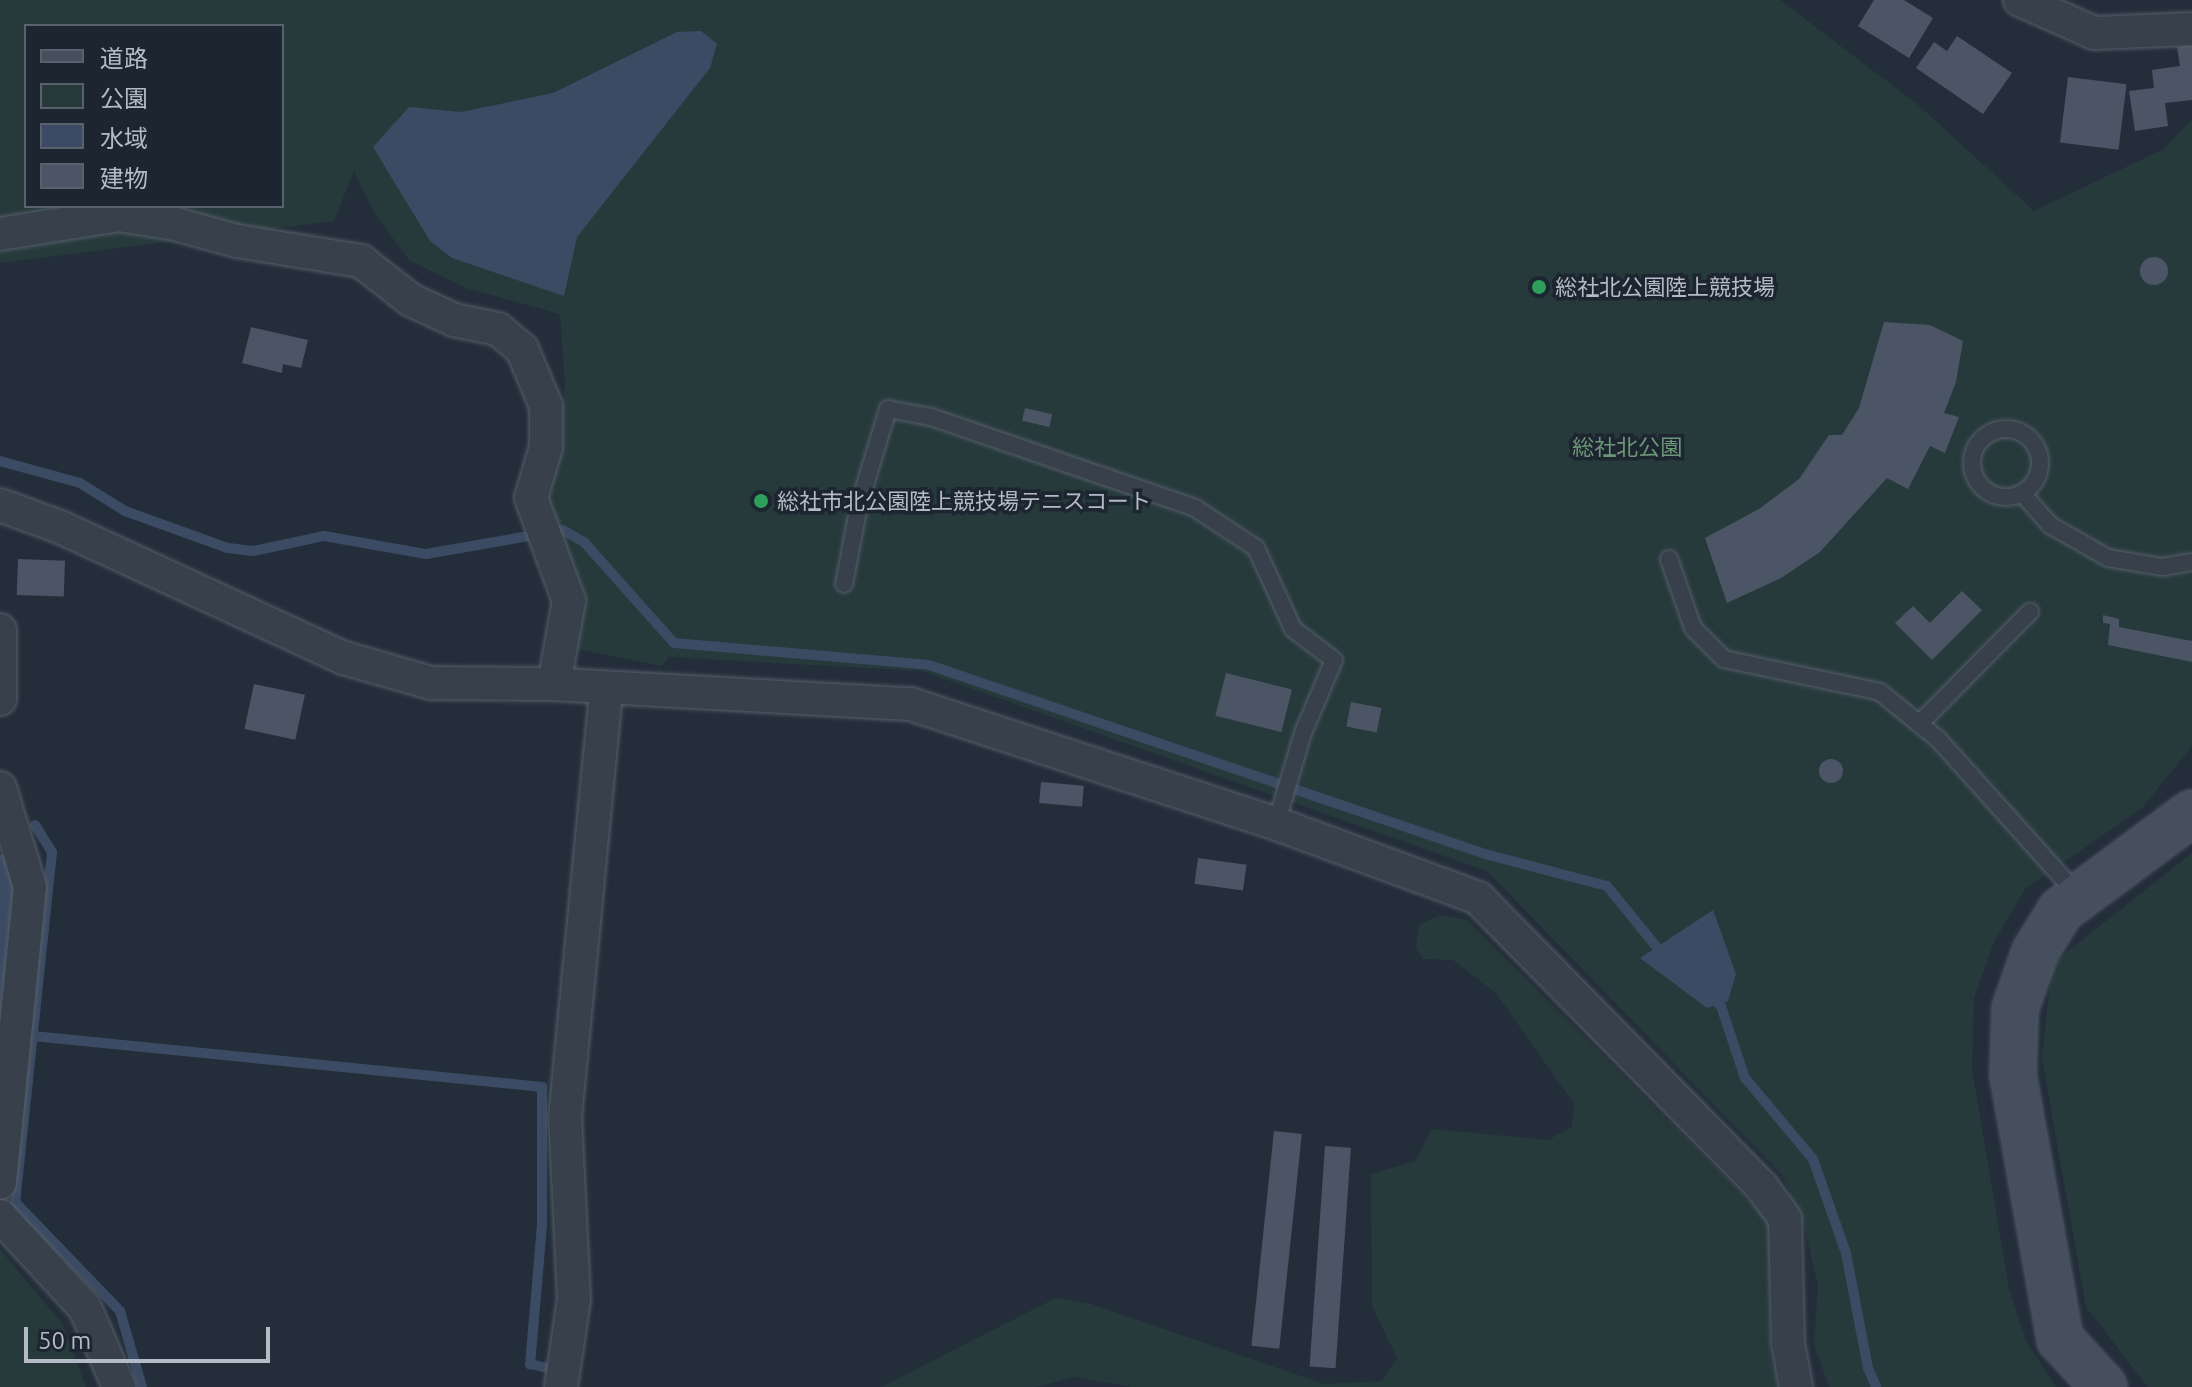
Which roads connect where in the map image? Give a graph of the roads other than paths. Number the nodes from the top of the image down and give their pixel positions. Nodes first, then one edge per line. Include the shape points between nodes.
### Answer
1 (2020, 0) edge
2 (2192, 29) edge
3 (0, 234) edge
4 (2022, 493) junction
5 (0, 505) edge
6 (1669, 559) dead end
7 (2192, 562) edge
8 (844, 584) dead end
9 (2030, 612) dead end
10 (0, 630) edge
11 (554, 684) junction
12 (606, 690) junction
13 (0, 699) edge
14 (1919, 724) junction
15 (0, 788) edge
16 (2192, 813) edge
17 (1276, 824) junction
18 (2077, 894) junction
19 (0, 1182) edge
20 (0, 1216) edge
21 (563, 1375) edge
22 (119, 1387) edge
23 (1796, 1387) edge
24 (2104, 1387) edge

1 - 2 street via 2094,33
3 - 11 street via 119,215 175,224 237,241 361,261 411,300 454,320 498,329 522,349 546,406 546,447 531,498 569,601
4 - 4 lane via 2040,466 2034,445 2005,429 1985,437 1973,455 1974,477 1989,493
4 - 7 lane via 2050,525 2108,558 2163,567
5 - 11 street via 60,527 344,658 431,683
6 - 14 lane via 1693,628 1724,659 1880,692
8 - 17 lane via 859,505 888,409 931,417 1195,508 1256,548 1293,629 1334,660
9 - 14 lane
10 - 13 street
11 - 12 street
12 - 17 street via 910,704
12 - 21 street via 565,1118 574,1299
14 - 18 lane via 2002,807
15 - 19 street via 30,887
16 - 18 street
17 - 23 street via 1478,898 1762,1187 1785,1219 1788,1343
18 - 24 street via 2047,929 2024,979 2015,1009 2013,1074 2060,1339
20 - 22 street via 85,1308

